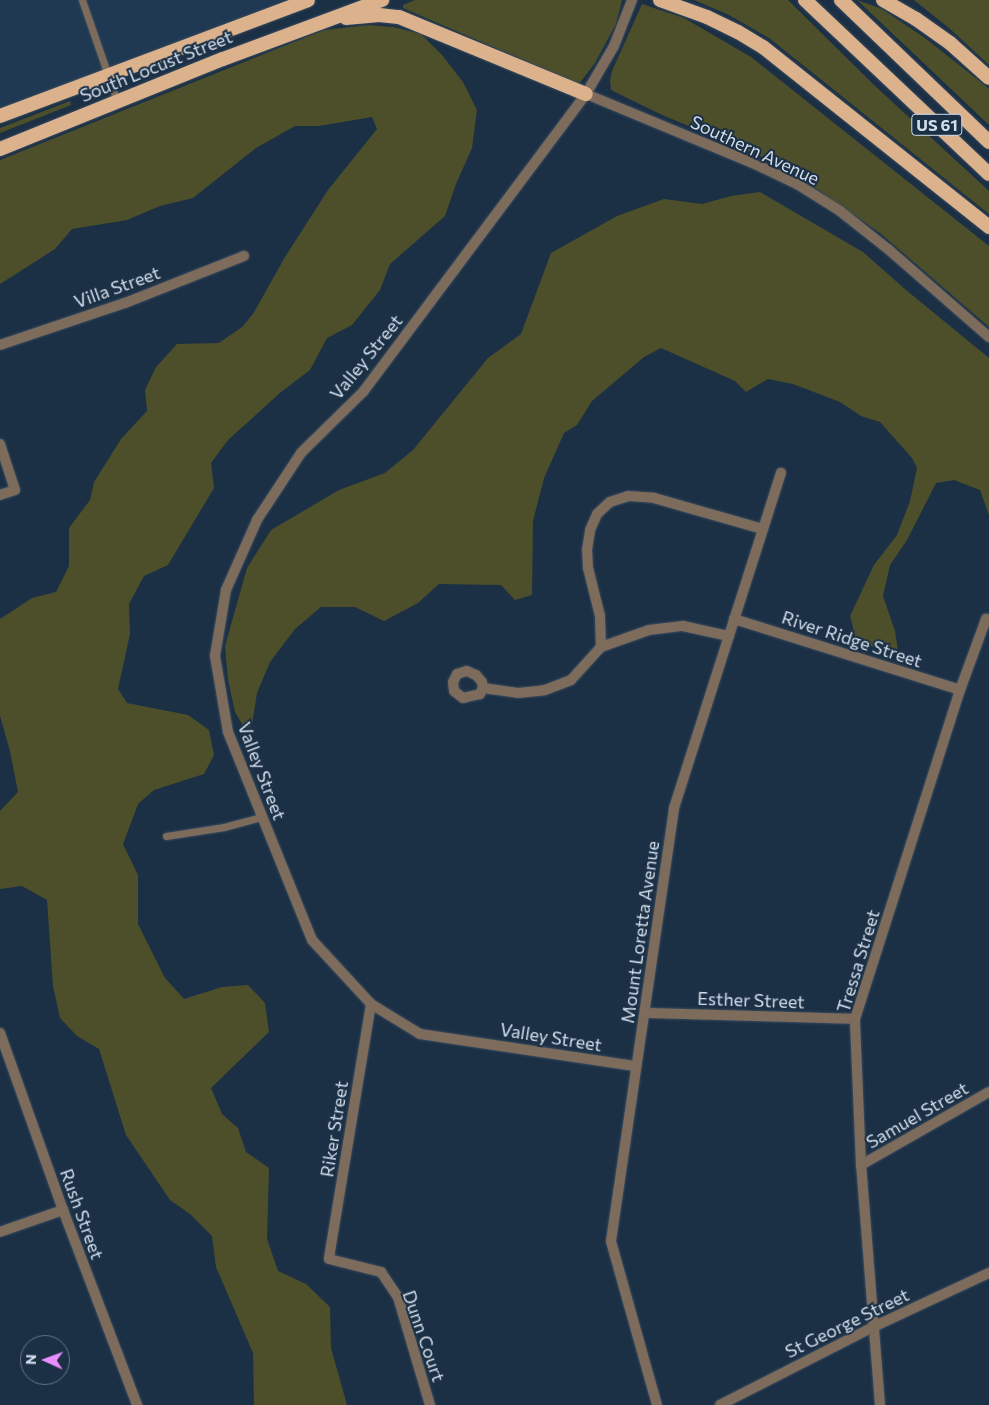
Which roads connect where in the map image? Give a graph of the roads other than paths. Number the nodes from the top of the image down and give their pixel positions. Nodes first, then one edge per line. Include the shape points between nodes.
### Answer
1 (82, 0) edge
2 (308, 0) edge
3 (382, 0) edge
4 (632, 0) edge
5 (660, 0) edge
6 (805, 0) edge
7 (840, 0) edge
8 (882, 0) edge
9 (328, 19) junction
10 (108, 74) junction
11 (989, 78) edge
12 (586, 94) junction
13 (117, 101) junction
14 (0, 116) edge
15 (989, 142) edge
16 (0, 149) edge
17 (989, 174) edge
18 (989, 227) edge
19 (244, 256) dead end
20 (989, 337) edge
21 (0, 345) edge
22 (0, 444) edge
23 (781, 473) dead end
24 (0, 495) edge
25 (763, 529) junction
26 (734, 618) junction
27 (986, 619) dead end
28 (729, 636) junction
29 (601, 647) junction
30 (483, 688) dead end
31 (960, 690) junction
32 (262, 817) junction
33 (166, 836) dead end
34 (371, 1004) junction
35 (646, 1013) junction
36 (855, 1019) junction
37 (0, 1033) edge
38 (635, 1066) junction
39 (989, 1092) edge
40 (861, 1165) junction
41 (63, 1210) junction
42 (0, 1232) edge
43 (329, 1259) joint
44 (989, 1273) edge
45 (873, 1327) junction
46 (137, 1405) edge
47 (430, 1405) edge
48 (657, 1405) edge
49 (720, 1405) edge
50 (880, 1405) edge

1 - 10 lane
2 - 10 highway, South Locust Street
3 - 9 highway
4 - 12 street, Valley Street via 614,46
5 - 18 highway via 738,32 763,48
6 - 17 highway, US 61
7 - 15 highway, US 61
8 - 11 highway via 943,38
9 - 12 highway via 379,15 399,18
9 - 13 highway, South Locust Street
10 - 13 lane
10 - 14 highway, South Locust Street
12 - 20 street, Southern Avenue via 797,184 840,211 888,249
12 - 32 street, Valley Street via 364,391 301,453 257,520 226,590 215,656 228,732
13 - 16 highway, South Locust Street
19 - 21 street, Villa Street via 125,303
22 - 24 street via 16,490
23 - 25 street, Mount Loretta Avenue
25 - 26 street, Mount Loretta Avenue
25 - 29 street via 654,498 628,496 610,502 597,514 587,550 600,616
26 - 28 street, Mount Loretta Avenue
26 - 31 street, River Ridge Street
27 - 31 street, Tressa Street
28 - 29 street via 699,628 668,627 649,630
28 - 35 street, Mount Loretta Avenue via 674,808
29 - 30 street via 571,680 545,690 518,693
31 - 36 street, Tressa Street
32 - 33 lane
32 - 34 street, Valley Street via 312,940
34 - 38 street, Valley Street via 420,1034
34 - 43 street, Riker Street
35 - 36 street, Esther Street
35 - 38 street, Mount Loretta Avenue
36 - 40 street, Tressa Street
37 - 41 street, Rush Street
38 - 48 street, Mount Loretta Avenue via 612,1241
39 - 40 street, Samuel Street
40 - 45 street, Tressa Street
41 - 42 street
41 - 46 street, Rush Street
43 - 47 street, Dunn Court via 381,1272 398,1297
44 - 45 street, St George Street
45 - 49 street, St George Street
45 - 50 street, Tressa Street

